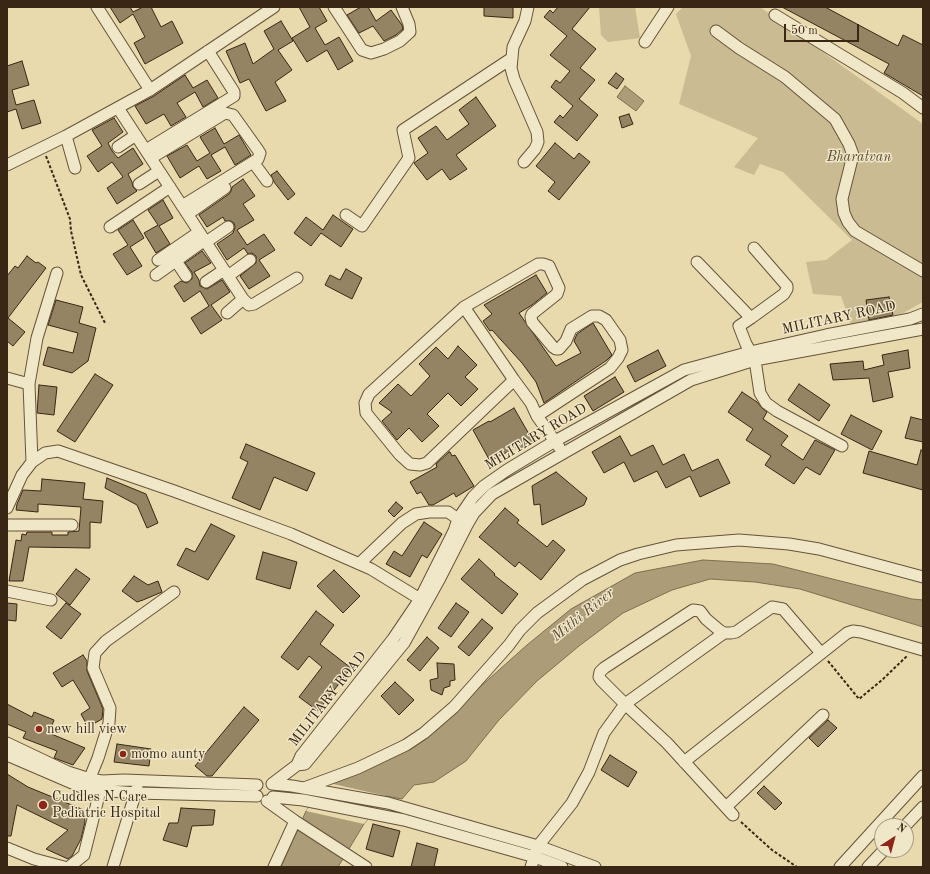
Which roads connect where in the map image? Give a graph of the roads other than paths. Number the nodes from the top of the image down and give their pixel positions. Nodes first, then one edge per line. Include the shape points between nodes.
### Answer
1 (97, 7) edge
2 (274, 7) edge
3 (334, 7) edge
4 (402, 7) edge
5 (528, 7) edge
6 (668, 7) edge
7 (775, 15) dead end
8 (716, 31) dead end
9 (644, 42) dead end
10 (208, 51) junction
11 (512, 58) junction
12 (150, 90) junction
13 (118, 108) junction
14 (923, 108) edge
15 (136, 135) junction
16 (66, 136) junction
17 (118, 147) dead end
18 (148, 154) junction
19 (524, 162) dead end
20 (7, 165) edge
21 (74, 168) dead end
22 (160, 171) junction
23 (267, 181) dead end
24 (139, 184) dead end
25 (170, 187) junction
26 (185, 210) junction
27 (346, 215) dead end
28 (110, 227) dead end
29 (228, 227) dead end
30 (203, 238) junction
31 (754, 248) dead end
32 (158, 260) dead end
33 (250, 260) dead end
34 (176, 261) junction
35 (697, 262) dead end
36 (923, 271) edge
37 (57, 273) dead end
38 (226, 273) junction
39 (156, 275) dead end
40 (186, 276) dead end
41 (298, 278) dead end
42 (206, 282) dead end
43 (243, 299) junction
44 (464, 307) junction
45 (227, 313) dead end
46 (923, 314) edge
47 (752, 318) junction
48 (923, 329) edge
49 (809, 345) junction
50 (753, 356) junction
51 (7, 378) edge
52 (514, 380) junction
53 (29, 384) junction
54 (537, 416) junction
55 (591, 421) junction
56 (598, 433) junction
57 (555, 441) junction
58 (842, 446) dead end
59 (563, 453) junction
60 (32, 462) junction
61 (488, 490) junction
62 (7, 508) edge
63 (462, 522) junction
64 (7, 525) edge
65 (72, 525) dead end
66 (359, 564) junction
67 (437, 576) junction
68 (923, 577) edge
69 (7, 591) edge
70 (174, 592) dead end
71 (420, 599) junction
72 (51, 600) dead end
73 (724, 633) junction
74 (919, 649) edge
75 (821, 653) junction
76 (373, 674) junction
77 (625, 704) junction
78 (823, 715) dead end
79 (7, 744) edge
80 (7, 755) edge
81 (684, 762) junction
82 (923, 776) edge
83 (90, 779) junction
84 (138, 781) junction
85 (272, 784) junction
86 (102, 785) junction
87 (86, 789) junction
88 (307, 789) junction
89 (136, 794) junction
90 (263, 795) junction
91 (923, 807) edge
92 (913, 818) edge
93 (296, 822) junction
94 (7, 848) edge
95 (535, 857) edge
96 (876, 858) edge
97 (64, 867) edge
98 (69, 867) edge
99 (114, 867) edge
100 (274, 867) edge
101 (366, 867) edge
102 (562, 867) edge
103 (595, 867) edge
104 (840, 867) edge
105 (868, 867) edge

1 - 12 street
2 - 10 street
3 - 4 street via 362,50 371,53 384,49 410,32
5 - 11 street via 526,21 513,47
6 - 9 street
7 - 14 street via 903,93
8 - 36 street via 784,78 835,119 850,144 853,155 842,199 848,222 855,231
10 - 12 street
10 - 18 street via 234,92 234,96
11 - 19 street via 514,79 537,132 538,142 535,149
11 - 27 street via 403,130 409,158 362,226
12 - 13 street
13 - 15 street
13 - 16 street
15 - 17 street
15 - 18 street
16 - 20 street
16 - 21 street
18 - 22 street
18 - 26 street via 225,113 233,115 260,153 258,159
22 - 24 street
22 - 25 street
23 - 26 street via 260,163
25 - 26 street
25 - 28 street
26 - 30 street
29 - 30 street
30 - 32 street
30 - 34 street
30 - 38 street
31 - 47 street via 787,289
33 - 38 street
34 - 39 street
34 - 40 street
35 - 47 street
37 - 53 street via 38,338
38 - 42 street
38 - 43 street
41 - 43 street via 254,304 249,305
43 - 45 street
44 - 52 street
44 - 52 street via 369,394 365,403 366,413 405,460 410,464 420,465 427,463
44 - 54 street via 538,264 543,264 549,266 559,288 557,294 532,314 531,318 552,347 559,348 572,329 592,316 606,320 620,340 622,350 610,368
46 - 49 street, MILITARY ROAD
47 - 50 street via 739,326
48 - 49 street
49 - 50 street, MILITARY ROAD
50 - 55 street, MILITARY ROAD via 684,370
50 - 56 street via 691,380
50 - 58 street via 760,393 766,403
51 - 53 street
52 - 54 street
53 - 60 street
54 - 57 street
55 - 56 street
55 - 57 street, MILITARY ROAD
56 - 59 street
57 - 59 street
57 - 61 street, MILITARY ROAD via 507,470
59 - 61 street
60 - 62 street via 22,475
60 - 66 street via 44,454 58,451 291,534
61 - 63 street, MILITARY ROAD via 473,497 470,510
63 - 66 street via 448,512 416,514 402,523
63 - 67 street, MILITARY ROAD via 454,531
64 - 65 street
66 - 71 street
67 - 71 street, MILITARY ROAD
67 - 76 street via 404,642
68 - 88 street via 819,549 739,540 676,545 620,560 582,580 537,612 454,707 424,733 376,760
69 - 72 street
70 - 83 street via 106,641 94,653 93,668 110,708 110,723
71 - 76 street, MILITARY ROAD
73 - 75 street via 736,632 772,607 777,607 783,609
73 - 77 street
73 - 77 street via 700,611 693,610 604,668 599,677
74 - 75 street via 854,631 847,633
75 - 81 street
76 - 85 street, MILITARY ROAD via 304,764 297,765
77 - 81 street
77 - 95 street via 604,733 589,772 572,803
78 - 81 street via 729,811
79 - 83 street via 68,772
80 - 87 street
82 - 104 street
83 - 86 street
83 - 87 street
84 - 86 street
84 - 89 street
84 - 90 street
85 - 88 street
85 - 90 street via 265,781
86 - 87 street
86 - 89 street
86 - 98 street via 84,855
88 - 95 street via 388,803
89 - 90 street
89 - 99 street
90 - 93 street
90 - 95 street via 383,815
91 - 92 street
93 - 100 street
93 - 101 street
94 - 97 street
95 - 102 street
95 - 103 street
96 - 105 street

